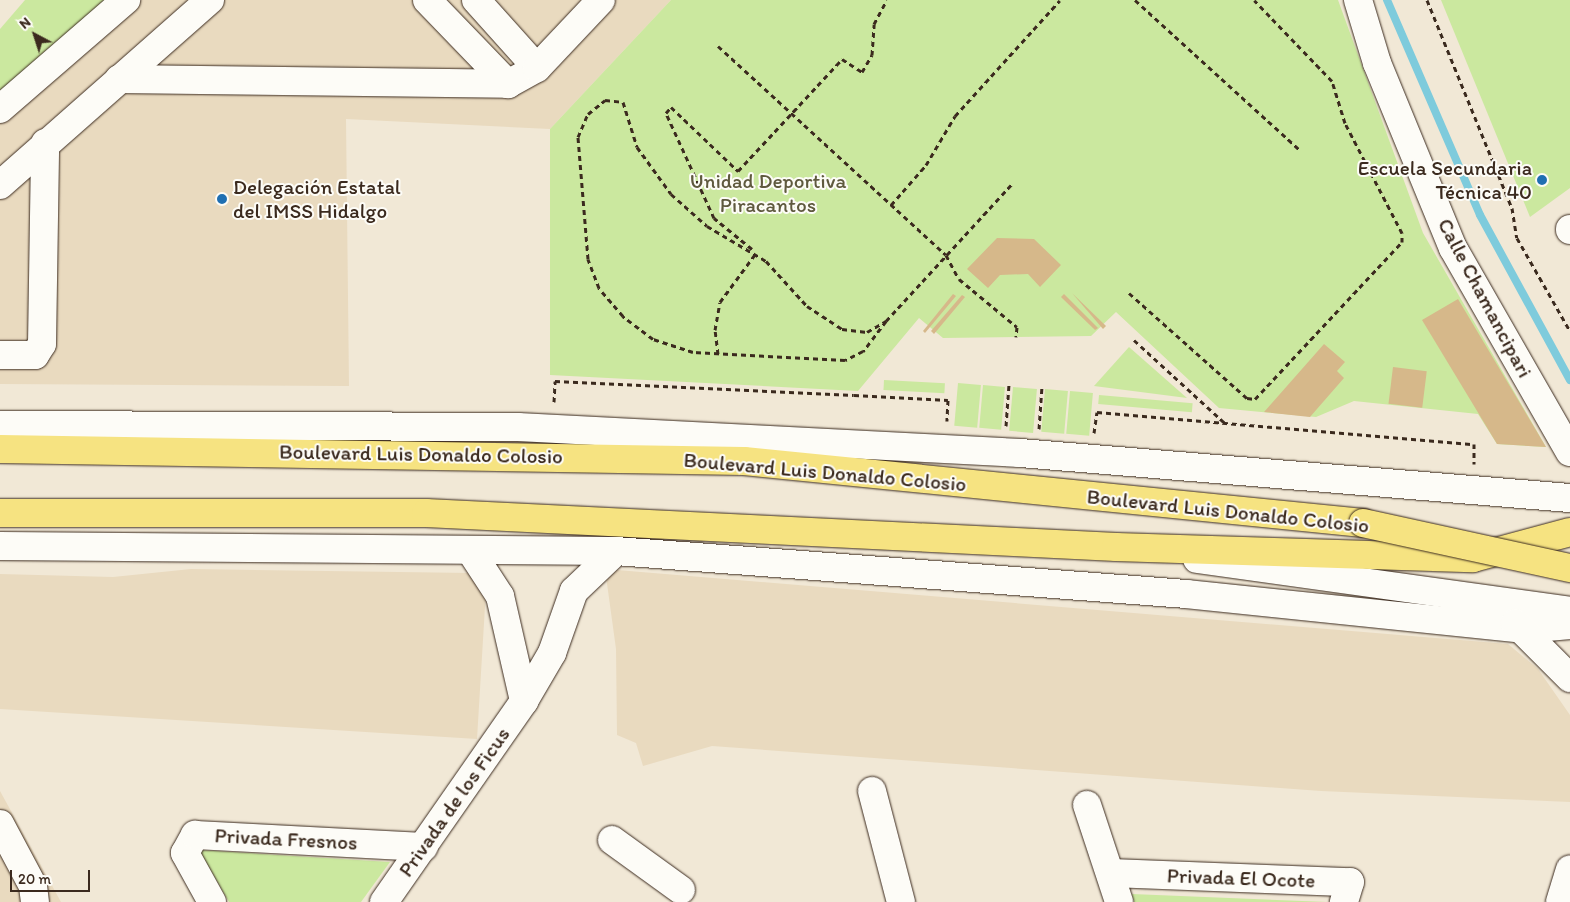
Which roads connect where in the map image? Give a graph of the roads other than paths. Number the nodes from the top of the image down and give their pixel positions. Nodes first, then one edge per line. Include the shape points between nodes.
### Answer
1 (126, 0) edge
2 (210, 0) edge
3 (427, 0) edge
4 (476, 0) edge
5 (601, 0) edge
6 (1358, 0) edge
7 (537, 68) junction
8 (119, 79) junction
9 (508, 84) junction
10 (0, 109) edge
11 (45, 143) junction
12 (0, 186) edge
13 (0, 355) edge
14 (0, 425) edge
15 (0, 450) edge
16 (1570, 452) edge
17 (1570, 498) edge
18 (0, 512) edge
19 (1570, 532) edge
20 (0, 546) edge
21 (1116, 547) junction
22 (470, 550) junction
23 (616, 551) junction
24 (1570, 568) edge
25 (1475, 599) junction
26 (1570, 611) edge
27 (1570, 625) edge
28 (1525, 629) junction
29 (1570, 678) edge
30 (524, 702) junction
31 (872, 791) dead end
32 (1087, 805) dead end
33 (0, 824) edge
34 (612, 840) dead end
35 (424, 847) junction
36 (1570, 869) edge
37 (1111, 873) junction
38 (679, 898) edge
39 (35, 902) edge
40 (212, 902) edge
41 (384, 902) edge
42 (901, 902) edge
43 (1118, 902) edge
44 (1344, 902) edge
45 (1560, 902) edge

1 - 10 street
2 - 8 street
3 - 9 street
4 - 7 street
5 - 7 street
6 - 16 street, Calle Chamancipari via 1377,63 1453,248
7 - 9 street
8 - 9 street
8 - 11 street
11 - 12 street
11 - 13 street via 42,344 35,354
14 - 17 street via 518,427 1020,453
15 - 24 main road, Boulevard Luis Donaldo Colosio, bridge via 744,461 1363,523
18 - 21 main road, Boulevard Luis Donaldo Colosio via 426,513
19 - 21 main road, Boulevard Luis Donaldo Colosio, bridge via 1473,558
20 - 22 street
21 - 25 street
22 - 23 street
22 - 30 street via 500,596
23 - 28 street via 1186,594
23 - 30 street, Privada de los Ficus via 574,591 552,653
25 - 26 street
25 - 28 street
27 - 28 street
28 - 29 street
30 - 35 street, Privada de los Ficus
31 - 42 street
32 - 37 street
33 - 39 street via 33,886
34 - 38 street
35 - 40 street, Privada Fresnos via 195,835 185,853
35 - 41 street, Privada de los Ficus
36 - 45 street
37 - 43 street
37 - 44 street, Privada El Ocote via 1350,882

